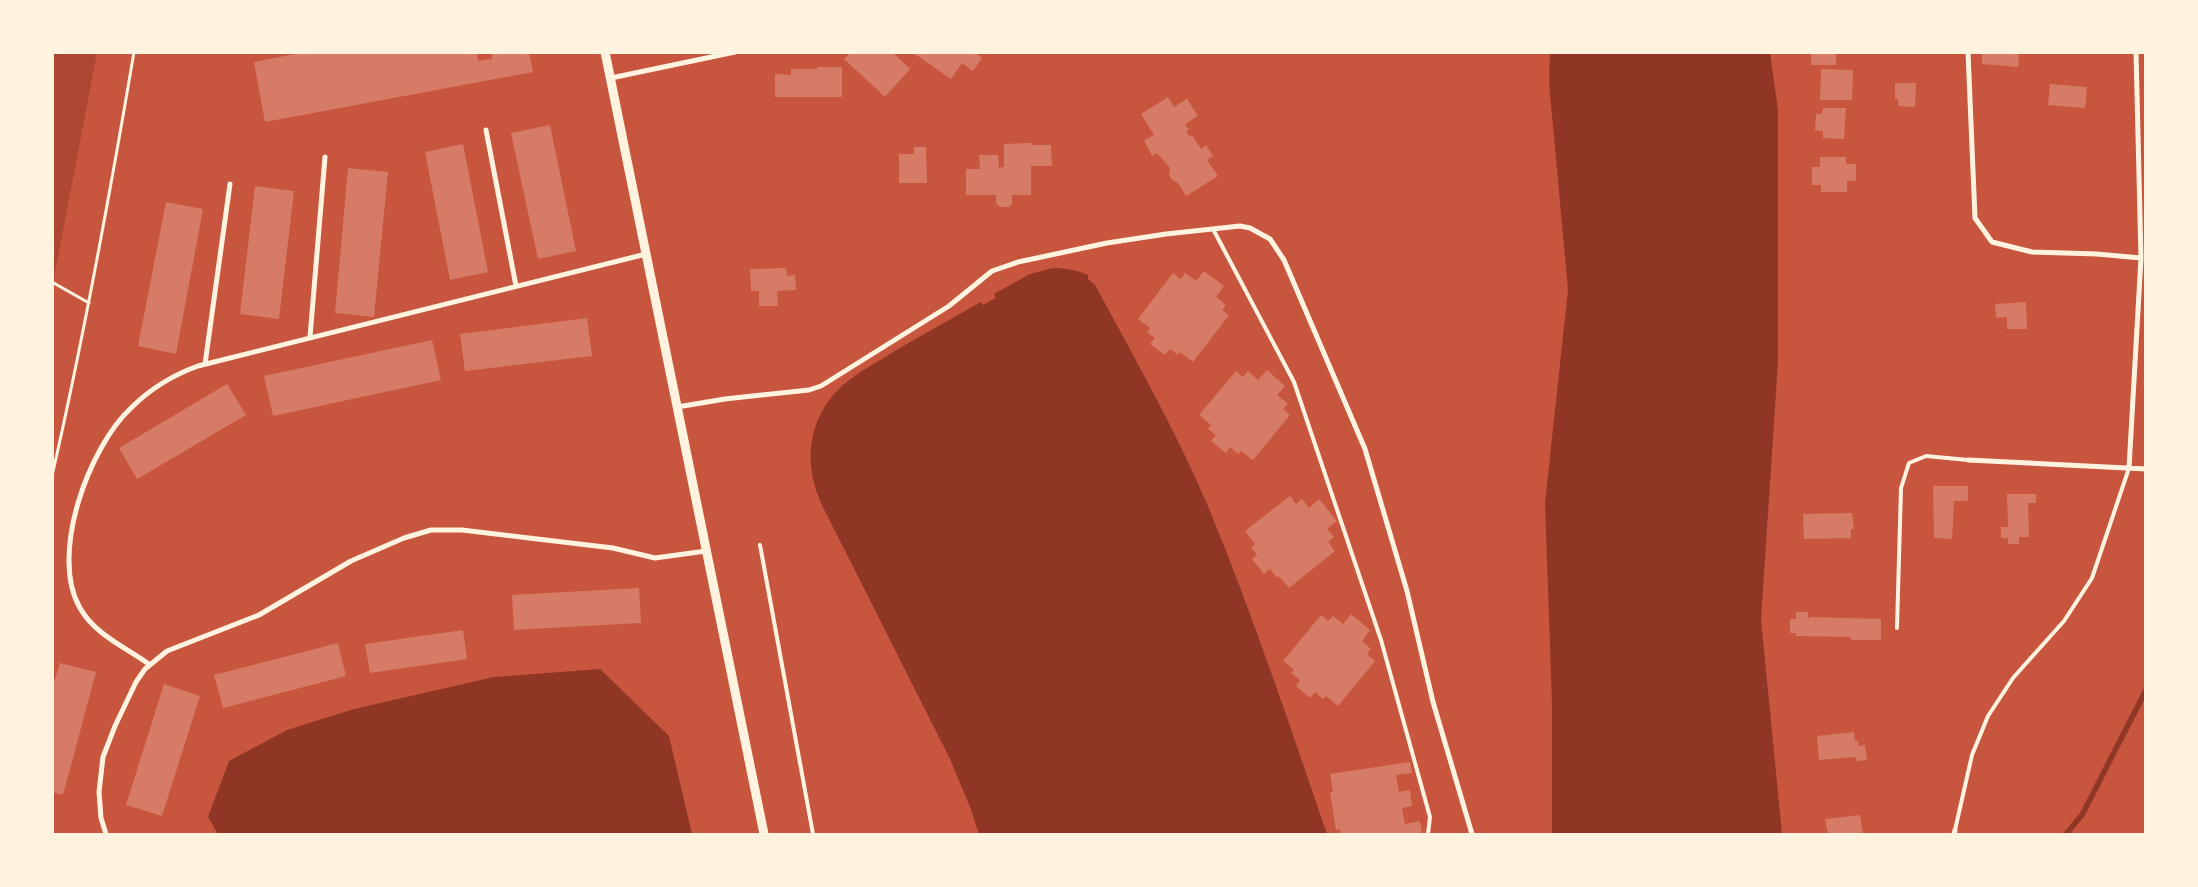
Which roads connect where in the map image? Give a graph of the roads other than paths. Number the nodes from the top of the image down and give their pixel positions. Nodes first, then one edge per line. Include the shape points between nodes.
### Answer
1 (605, 52) edge
2 (735, 52) edge
3 (1968, 52) edge
4 (2136, 52) edge
5 (611, 78) junction
6 (486, 130) dead end
7 (325, 158) dead end
8 (230, 184) dead end
9 (1213, 229) junction
10 (646, 254) junction
11 (2141, 258) junction
12 (516, 286) junction
13 (310, 338) junction
14 (206, 364) junction
15 (677, 407) junction
16 (1968, 460) joint
17 (2129, 468) junction
18 (2146, 469) edge
19 (760, 545) dead end
20 (706, 551) junction
21 (1897, 628) dead end
22 (150, 665) junction
23 (1954, 832) edge
24 (106, 834) edge
25 (764, 834) edge
26 (813, 834) edge
27 (1428, 834) edge
28 (1472, 834) edge

1 - 5 street
2 - 5 street
3 - 11 street via 1975,218 1992,242 2032,252
4 - 11 street
5 - 10 street
6 - 12 street
7 - 13 street
8 - 14 street
9 - 15 street via 1107,243 1004,266 981,278 949,306 821,386
9 - 27 lane via 1294,382 1381,640 1430,817
9 - 28 street via 1240,226 1270,239 1284,260 1326,357 1365,449
10 - 12 street
10 - 15 street
11 - 17 street
12 - 13 street
13 - 14 street
14 - 22 street via 166,380 126,412 94,461 74,518 69,568 79,607 106,636
15 - 20 street
16 - 17 street
16 - 21 lane via 1926,456 1909,463 1901,488
17 - 18 street
17 - 23 lane via 2092,578 2064,621 2013,678 1988,716 1972,756
19 - 26 lane
20 - 22 street via 655,558 613,548 462,530 431,530 351,561 259,615 167,651
20 - 25 street
22 - 24 street via 136,682 103,757 98,792

